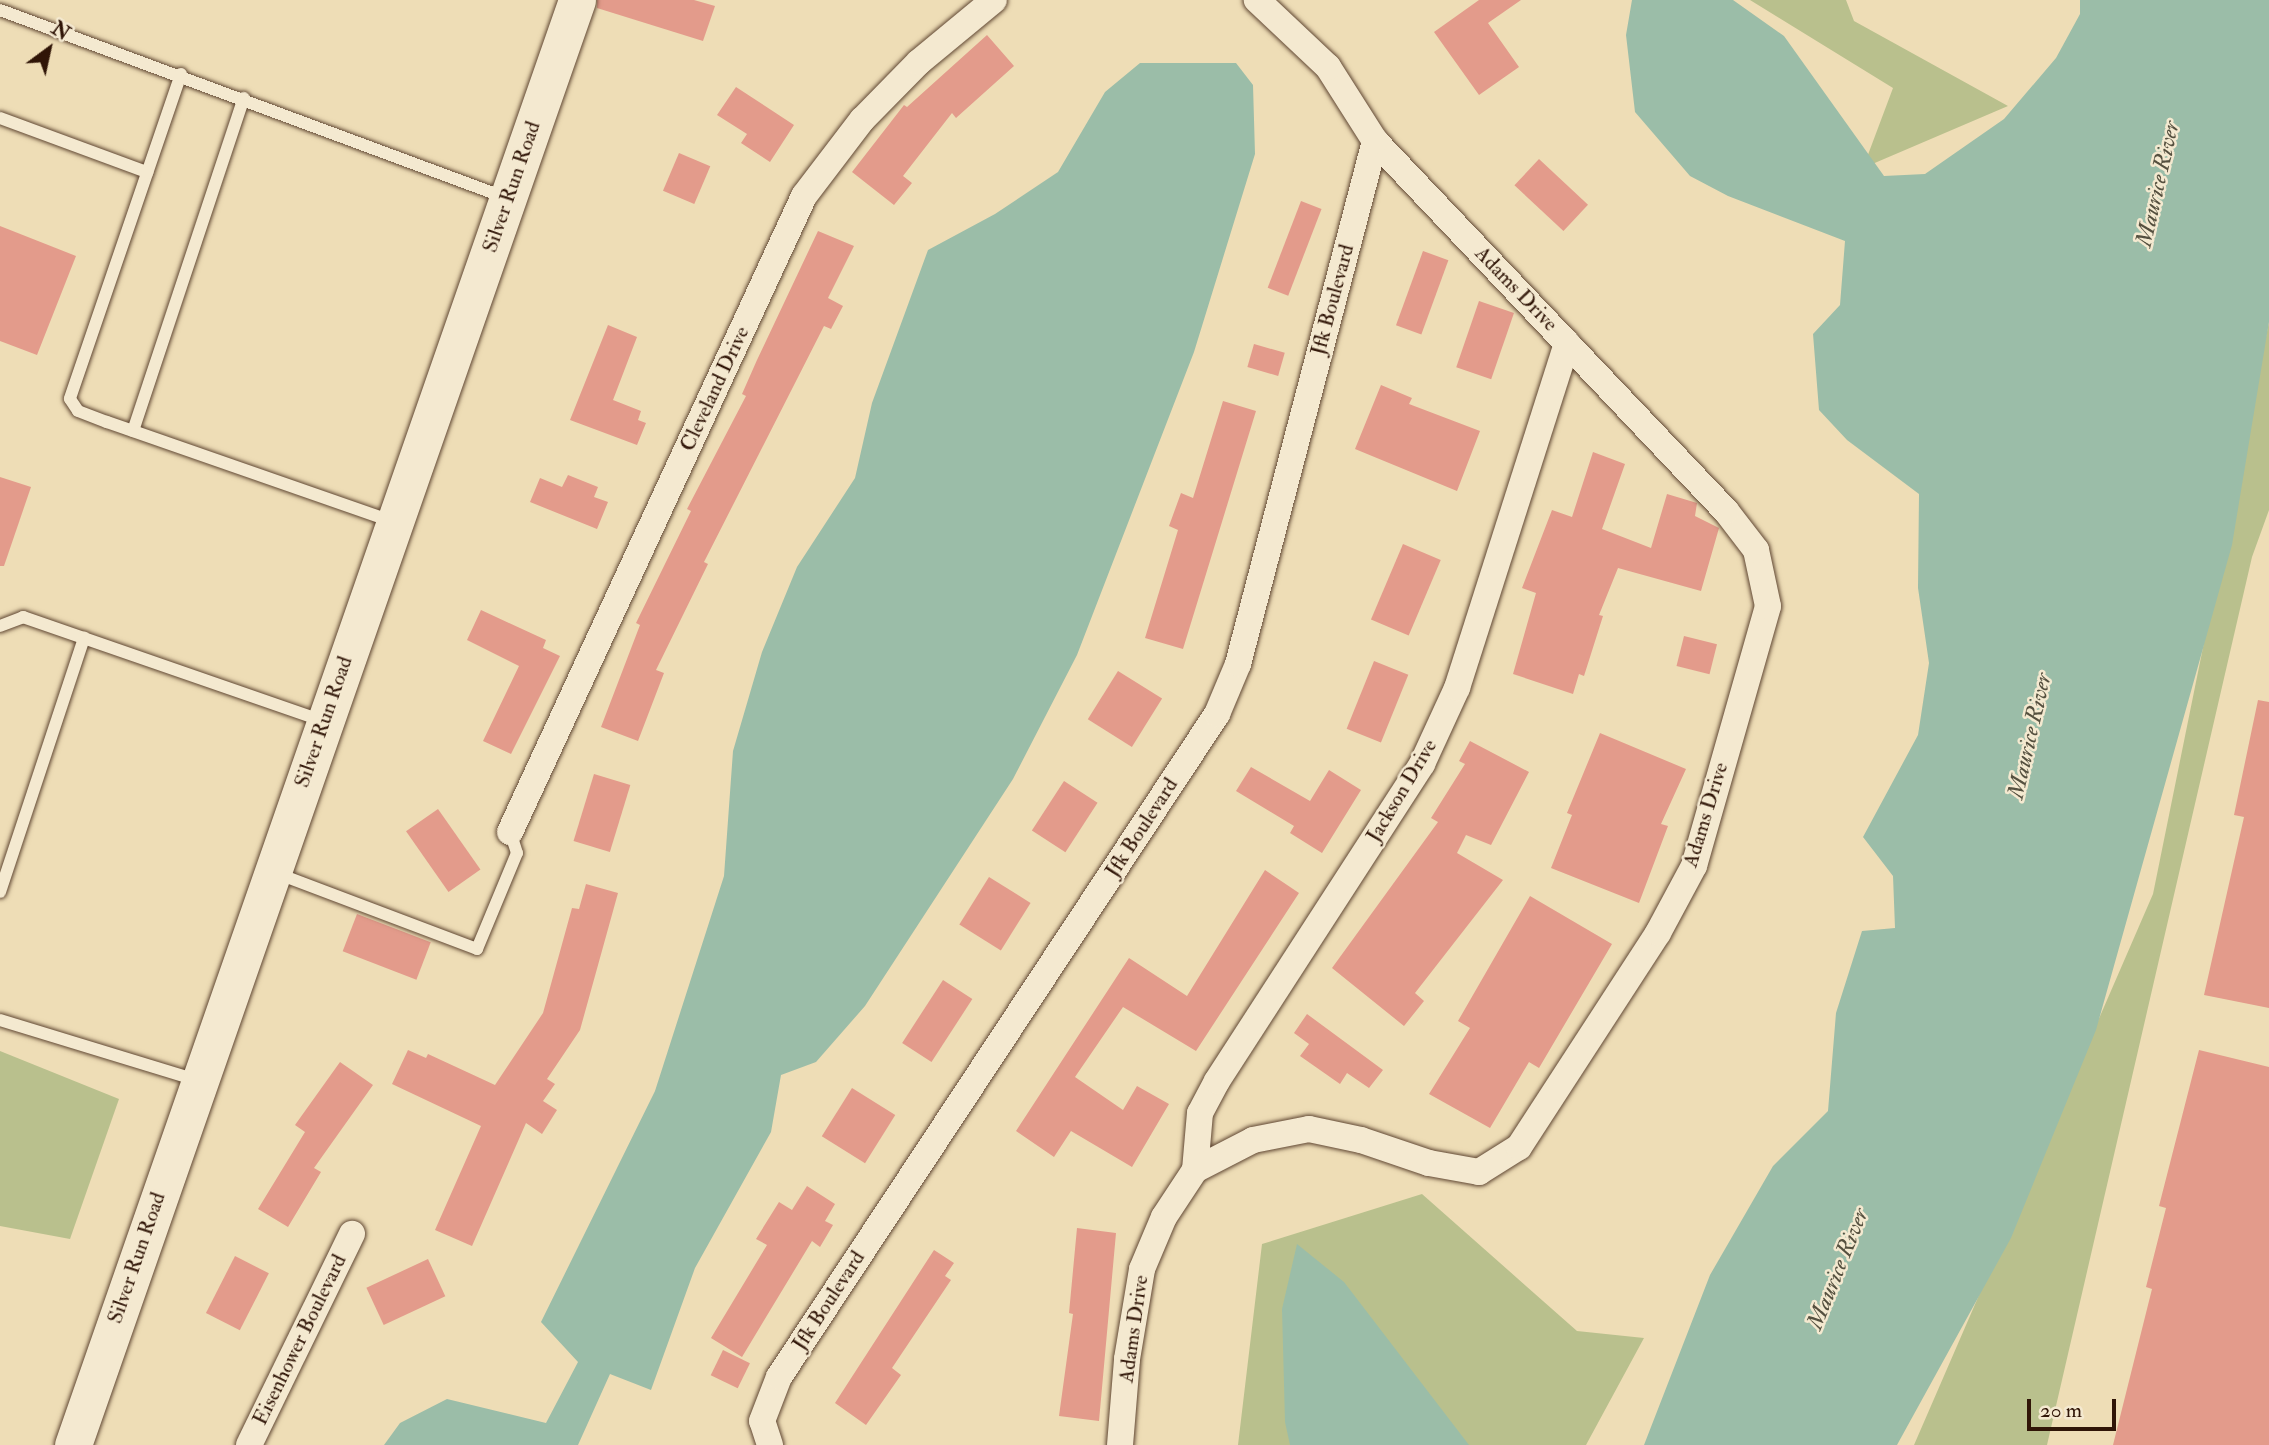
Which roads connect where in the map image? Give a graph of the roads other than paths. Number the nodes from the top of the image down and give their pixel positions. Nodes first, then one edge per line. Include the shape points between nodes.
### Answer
1 (577, 0) edge
2 (994, 0) edge
3 (1257, 0) edge
4 (0, 10) edge
5 (181, 74) junction
6 (244, 98) junction
7 (0, 117) edge
8 (1375, 141) junction
9 (147, 172) junction
10 (508, 199) junction
11 (1567, 343) junction
12 (133, 431) junction
13 (394, 522) junction
14 (0, 626) edge
15 (84, 638) junction
16 (325, 721) junction
17 (510, 832) joint
18 (272, 871) junction
19 (0, 892) edge
20 (0, 1020) edge
21 (199, 1081) junction
22 (1195, 1170) junction
23 (352, 1234) dead end
24 (73, 1445) edge
25 (249, 1445) edge
26 (770, 1445) edge
27 (1120, 1445) edge

1 - 10 main road, Silver Run Road
2 - 17 street, Cleveland Drive via 919,62 862,120 804,196
3 - 8 street, Adams Drive via 1328,67
4 - 5 lane
5 - 6 lane
5 - 9 lane
6 - 10 lane
6 - 12 lane
7 - 9 lane
8 - 11 street, Adams Drive
8 - 26 street, Jfk Boulevard via 1238,664 1217,714 779,1377 762,1421
9 - 12 lane via 70,399 78,411
10 - 13 main road, Silver Run Road
11 - 22 street, Jackson Drive via 1457,688 1428,751 1217,1081 1200,1113
11 - 22 street, Adams Drive via 1726,511 1756,550 1768,606 1694,866 1658,933 1519,1147 1479,1172 1429,1163 1361,1140 1309,1129 1254,1140
12 - 13 lane
13 - 16 main road, Silver Run Road
14 - 15 lane via 23,617
15 - 16 lane
15 - 19 lane
16 - 18 main road, Silver Run Road
17 - 18 lane via 517,853 477,949
18 - 21 main road, Silver Run Road
20 - 21 lane
21 - 24 main road, Silver Run Road
22 - 27 street, Adams Drive via 1164,1217 1142,1269 1127,1359
23 - 25 street, Eisenhower Boulevard

